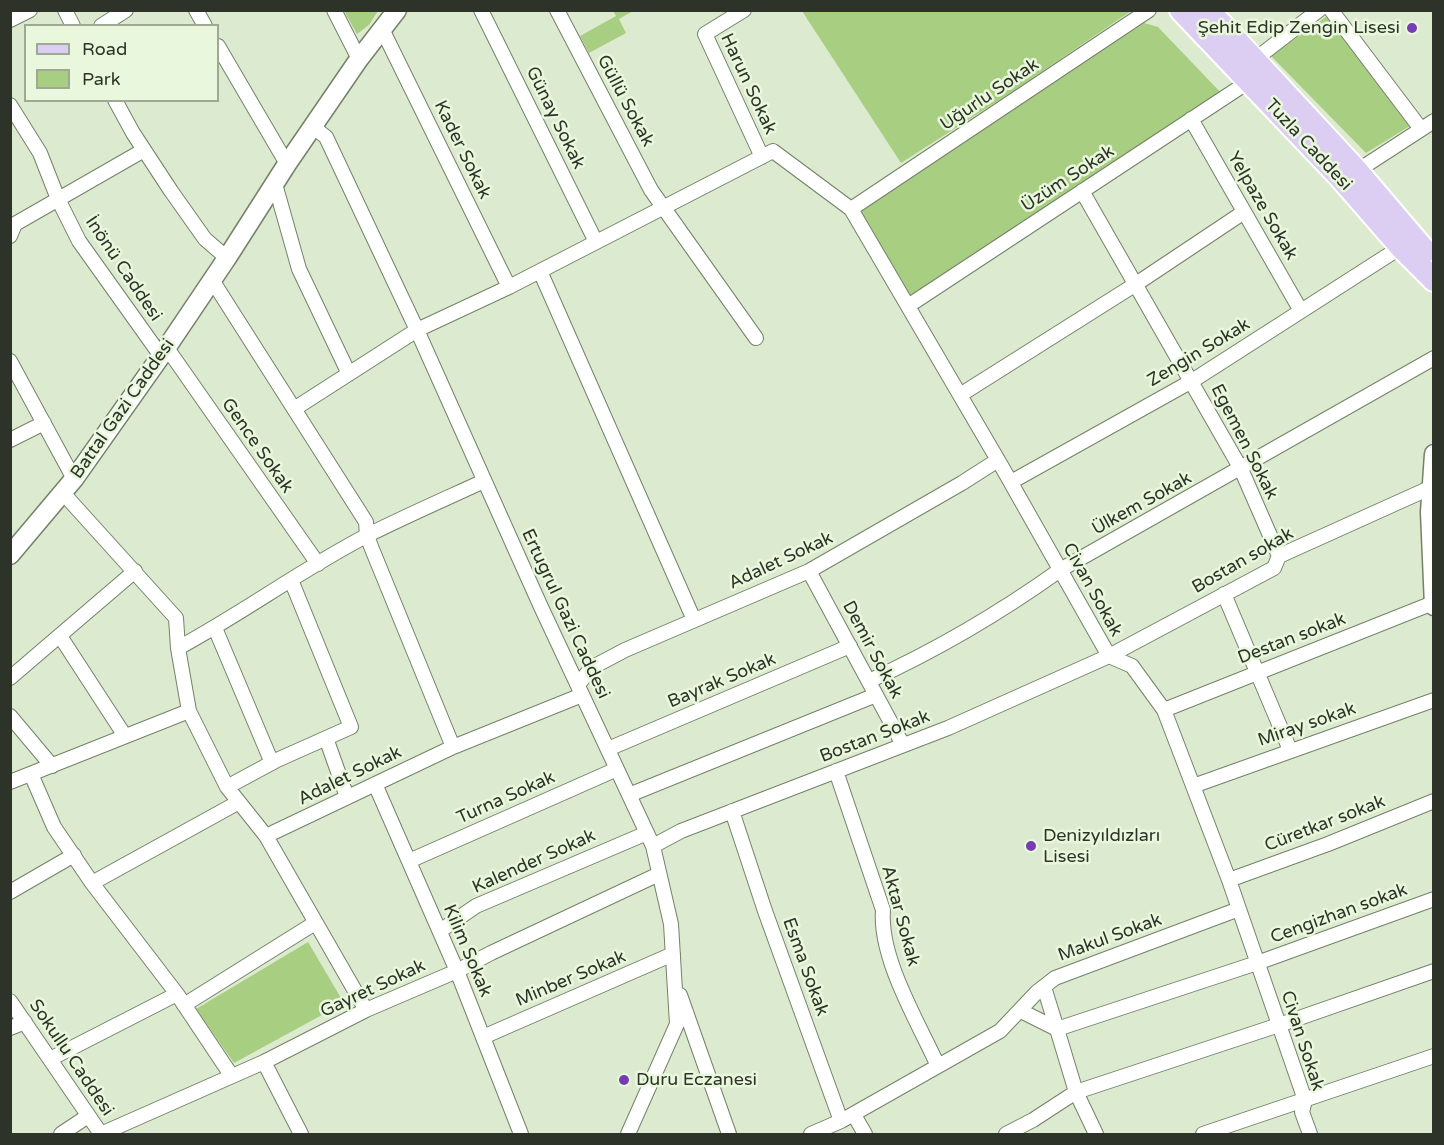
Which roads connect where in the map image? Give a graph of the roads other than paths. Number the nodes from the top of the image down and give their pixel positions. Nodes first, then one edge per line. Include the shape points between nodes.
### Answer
1 (30, 10) edge
2 (65, 10) edge
3 (126, 10) edge
4 (196, 10) edge
5 (333, 10) edge
6 (397, 10) edge
7 (481, 10) edge
8 (556, 10) edge
9 (744, 10) edge
10 (1149, 10) edge
11 (1181, 10) edge
12 (1208, 10) edge
13 (1319, 10) edge
14 (1331, 10) edge
15 (10, 20) edge
16 (72, 24) edge
17 (104, 24) edge
18 (204, 24) edge
19 (382, 29) junction
20 (219, 48) edge
21 (359, 59) junction
22 (1250, 71) junction
23 (116, 102) edge
24 (10, 105) edge
25 (1191, 119) junction
26 (1434, 121) edge
27 (313, 127) junction
28 (1421, 129) junction
29 (144, 150) junction
30 (762, 157) junction
31 (287, 164) junction
32 (1358, 171) junction
33 (275, 184) junction
34 (1082, 191) junction
35 (58, 199) junction
36 (663, 208) junction
37 (851, 209) junction
38 (1244, 212) junction
39 (10, 236) edge
40 (596, 242) junction
41 (1401, 247) junction
42 (227, 258) junction
43 (1434, 261) edge
44 (540, 271) junction
45 (212, 280) junction
46 (1434, 280) edge
47 (1136, 284) junction
48 (509, 287) junction
49 (908, 306) junction
50 (1301, 311) junction
51 (417, 330) junction
52 (756, 338) dead end
53 (164, 352) junction
54 (1434, 358) edge
55 (10, 361) edge
56 (349, 374) junction
57 (1192, 381) junction
58 (960, 395) junction
59 (294, 409) junction
60 (44, 423) junction
61 (10, 440) edge
62 (1434, 454) edge
63 (998, 460) junction
64 (1241, 469) junction
65 (484, 480) junction
66 (1011, 482) junction
67 (68, 486) junction
68 (1432, 487) junction
69 (367, 536) junction
70 (10, 555) edge
71 (1279, 556) junction
72 (318, 564) junction
73 (1060, 570) junction
74 (135, 571) junction
75 (809, 571) junction
76 (291, 580) junction
77 (1433, 582) edge
78 (1224, 594) junction
79 (1433, 605) edge
80 (694, 620) junction
81 (215, 628) junction
82 (60, 636) junction
83 (850, 646) junction
84 (178, 648) junction
85 (1109, 656) junction
86 (1257, 672) junction
87 (10, 678) edge
88 (869, 681) junction
89 (580, 690) junction
90 (876, 695) junction
91 (1434, 700) edge
92 (1164, 710) junction
93 (189, 711) junction
94 (10, 716) edge
95 (125, 736) junction
96 (326, 738) junction
97 (903, 745) junction
98 (453, 747) junction
99 (608, 749) junction
100 (1290, 750) junction
101 (272, 763) junction
102 (52, 766) junction
103 (617, 769) junction
104 (836, 771) junction
105 (31, 774) junction
106 (10, 782) edge
107 (375, 784) junction
108 (1193, 786) junction
109 (227, 787) junction
110 (629, 795) junction
111 (347, 797) junction
112 (1434, 801) edge
113 (239, 802) junction
114 (732, 811) junction
115 (646, 833) junction
116 (266, 836) junction
117 (653, 846) junction
118 (74, 855) junction
119 (409, 861) junction
120 (659, 874) junction
121 (1228, 880) junction
122 (92, 883) junction
123 (10, 892) edge
124 (1434, 899) edge
125 (1239, 909) junction
126 (315, 923) junction
127 (440, 932) junction
128 (673, 954) junction
129 (1257, 963) junction
130 (457, 971) junction
131 (1434, 971) edge
132 (674, 979) junction
133 (1044, 987) junction
134 (181, 999) junction
135 (10, 1002) edge
136 (366, 1011) junction
137 (1021, 1011) junction
138 (25, 1022) junction
139 (1279, 1025) junction
140 (10, 1028) edge
141 (1057, 1029) junction
142 (483, 1037) junction
143 (1434, 1056) edge
144 (50, 1059) junction
145 (264, 1062) junction
146 (938, 1066) junction
147 (231, 1075) junction
148 (1076, 1092) junction
149 (1305, 1100) junction
150 (854, 1114) junction
151 (88, 1116) junction
152 (841, 1121) junction
153 (61, 1134) edge
154 (101, 1134) edge
155 (301, 1134) edge
156 (521, 1134) edge
157 (628, 1134) edge
158 (729, 1134) edge
159 (811, 1134) edge
160 (865, 1134) edge
161 (1006, 1134) edge
162 (1096, 1134) edge
163 (1203, 1134) edge
164 (1310, 1134) edge

1 - 15 street
2 - 16 street
3 - 17 street
4 - 18 street
5 - 21 street
6 - 19 street, Battal Gazi Caddesi
7 - 40 street, Günay Sokak
8 - 36 street, Güllü Sokak
9 - 30 street, Harun Sokak via 705,34
10 - 37 street, Uğurlu Sokak
11 - 22 main road, Tuzla Caddesi
12 - 22 main road, Tuzla Caddesi
13 - 22 street, Üzüm Sokak
14 - 28 street
19 - 21 street, Battal Gazi Caddesi
19 - 48 street, Kader Sokak
20 - 31 street
21 - 27 street, Battal Gazi Caddesi
22 - 25 street, Üzüm Sokak
22 - 32 main road, Tuzla Caddesi
22 - 41 main road, Tuzla Caddesi
23 - 29 street
24 - 35 street, İnönü Caddesi via 40,153
25 - 34 street, Üzüm Sokak
25 - 38 street, Yelpaze Sokak
26 - 28 street
27 - 31 street, Battal Gazi Caddesi
27 - 51 street, Ertugrul Gazi Caddesi via 326,137
28 - 32 street
29 - 35 street
29 - 42 street via 205,239
30 - 36 street
30 - 37 street, Civan Sokak via 773,151
31 - 33 street, Battal Gazi Caddesi
32 - 43 main road, Tuzla Caddesi
33 - 42 street, Battal Gazi Caddesi
33 - 56 street via 298,269
34 - 47 street, Egemen Sokak
34 - 49 street, Üzüm Sokak
35 - 39 street via 15,224
35 - 53 street, İnönü Caddesi via 79,241
36 - 40 street
36 - 52 street, Güllü Sokak
37 - 49 street, Civan Sokak
38 - 47 street
38 - 50 street, Yelpaze Sokak
40 - 44 street
41 - 46 main road, Tuzla Caddesi
41 - 50 street, Zengin Sokak
42 - 45 street, Battal Gazi Caddesi
44 - 48 street
44 - 80 street
45 - 53 street, Battal Gazi Caddesi
45 - 59 street
47 - 57 street, Egemen Sokak
47 - 58 street
48 - 51 street
49 - 58 street, Civan Sokak
50 - 57 street, Zengin Sokak
51 - 56 street
51 - 65 street, Ertugrul Gazi Caddesi
53 - 67 street, Battal Gazi Caddesi
53 - 72 street, Gence Sokak
54 - 64 street, Ülkem Sokak
55 - 60 street
56 - 59 street
57 - 64 street, Egemen Sokak
57 - 66 street, Zengin Sokak
58 - 63 street, Civan Sokak
59 - 69 street via 366,522
60 - 61 street
60 - 67 street
62 - 68 street
63 - 66 street, Civan Sokak
63 - 75 street, Adalet Sokak
64 - 71 street, Egemen Sokak
64 - 73 street, Ülkem Sokak
65 - 69 street
65 - 89 street, Ertugrul Gazi Caddesi
66 - 73 street, Civan Sokak
67 - 70 street, Battal Gazi Caddesi
67 - 74 street
68 - 71 street, Bostan sokak
68 - 77 street
69 - 72 street
69 - 98 street
71 - 78 street, Bostan sokak via 1274,568
72 - 76 street
73 - 85 street, Civan Sokak
73 - 88 street, Ülkem Sokak via 959,637
74 - 82 street
74 - 84 street via 176,618
75 - 80 street, Adalet Sokak
75 - 83 street, Demir Sokak
76 - 81 street
76 - 96 street via 351,727
77 - 79 street
78 - 85 street, Bostan sokak
78 - 86 street
79 - 86 street, Destan sokak
80 - 89 street, Adalet Sokak via 591,668
81 - 84 street
81 - 101 street
82 - 87 street
82 - 95 street
83 - 88 street, Demir Sokak
83 - 99 street, Bayrak Sokak
84 - 93 street
85 - 92 street, Civan Sokak via 1132,666
85 - 97 street, Bostan Sokak
86 - 92 street, Destan sokak
86 - 100 street
88 - 90 street, Demir Sokak
89 - 98 street, Adalet Sokak
89 - 99 street, Ertugrul Gazi Caddesi
90 - 97 street, Demir Sokak
90 - 110 street
91 - 100 street, Miray sokak
92 - 108 street, Civan Sokak
93 - 95 street
93 - 109 street
94 - 102 street
95 - 102 street
96 - 101 street
96 - 111 street
97 - 104 street, Bostan Sokak
98 - 107 street, Adalet Sokak
99 - 103 street, Ertugrul Gazi Caddesi
100 - 108 street, Miray sokak
101 - 109 street
102 - 105 street
103 - 110 street, Ertugrul Gazi Caddesi
103 - 119 street, Turna Sokak
104 - 114 street, Bostan Sokak
104 - 146 street, Aktar Sokak via 883,910 882,926 893,969
105 - 106 street
105 - 118 street via 54,827
107 - 111 street, Adalet Sokak
107 - 119 street, Kilim Sokak
108 - 121 street, Civan Sokak
109 - 113 street
110 - 115 street, Ertugrul Gazi Caddesi
111 - 116 street, Adalet Sokak
112 - 121 street, Cüretkar sokak
113 - 116 street
113 - 122 street
114 - 117 street, Bostan Sokak
114 - 152 street, Esma Sokak
115 - 117 street, Ertugrul Gazi Caddesi
115 - 127 street, Kalender Sokak via 476,906
116 - 126 street
117 - 120 street, Ertugrul Gazi Caddesi
118 - 122 street
118 - 123 street
119 - 127 street, Kilim Sokak
120 - 128 street, Ertugrul Gazi Caddesi via 671,924
120 - 130 street, Gayret Sokak
121 - 125 street, Civan Sokak
122 - 134 street
124 - 129 street, Cengizhan sokak
125 - 129 street, Civan Sokak
125 - 133 street, Makul Sokak via 1055,978
126 - 134 street
126 - 136 street
127 - 130 street, Kilim Sokak
128 - 132 street, Ertugrul Gazi Caddesi
128 - 142 street, Minber Sokak
129 - 139 street, Civan Sokak
129 - 141 street, Cengizhan sokak
130 - 136 street, Gayret Sokak
130 - 142 street, Kilim Sokak
131 - 139 street
132 - 157 street, Ertugrul Gazi Caddesi via 677,1024
132 - 158 street
133 - 137 street, Makul Sokak
133 - 141 street
134 - 144 street
134 - 147 street
135 - 138 street, Sokullu Caddesi
136 - 145 street, Gayret Sokak
137 - 141 street
137 - 146 street, Makul Sokak via 1000,1031
138 - 140 street
138 - 144 street, Sokullu Caddesi
139 - 148 street
139 - 149 street, Civan Sokak
141 - 148 street
142 - 156 street, Kilim Sokak
143 - 149 street
144 - 151 street, Sokullu Caddesi
145 - 147 street, Gayret Sokak
145 - 155 street
146 - 150 street, Makul Sokak
147 - 154 street, Gayret Sokak
148 - 161 street
148 - 162 street
149 - 163 street
149 - 164 street, Civan Sokak via 1302,1112
150 - 152 street
150 - 160 street
151 - 153 street
151 - 154 street, Sokullu Caddesi
152 - 159 street

